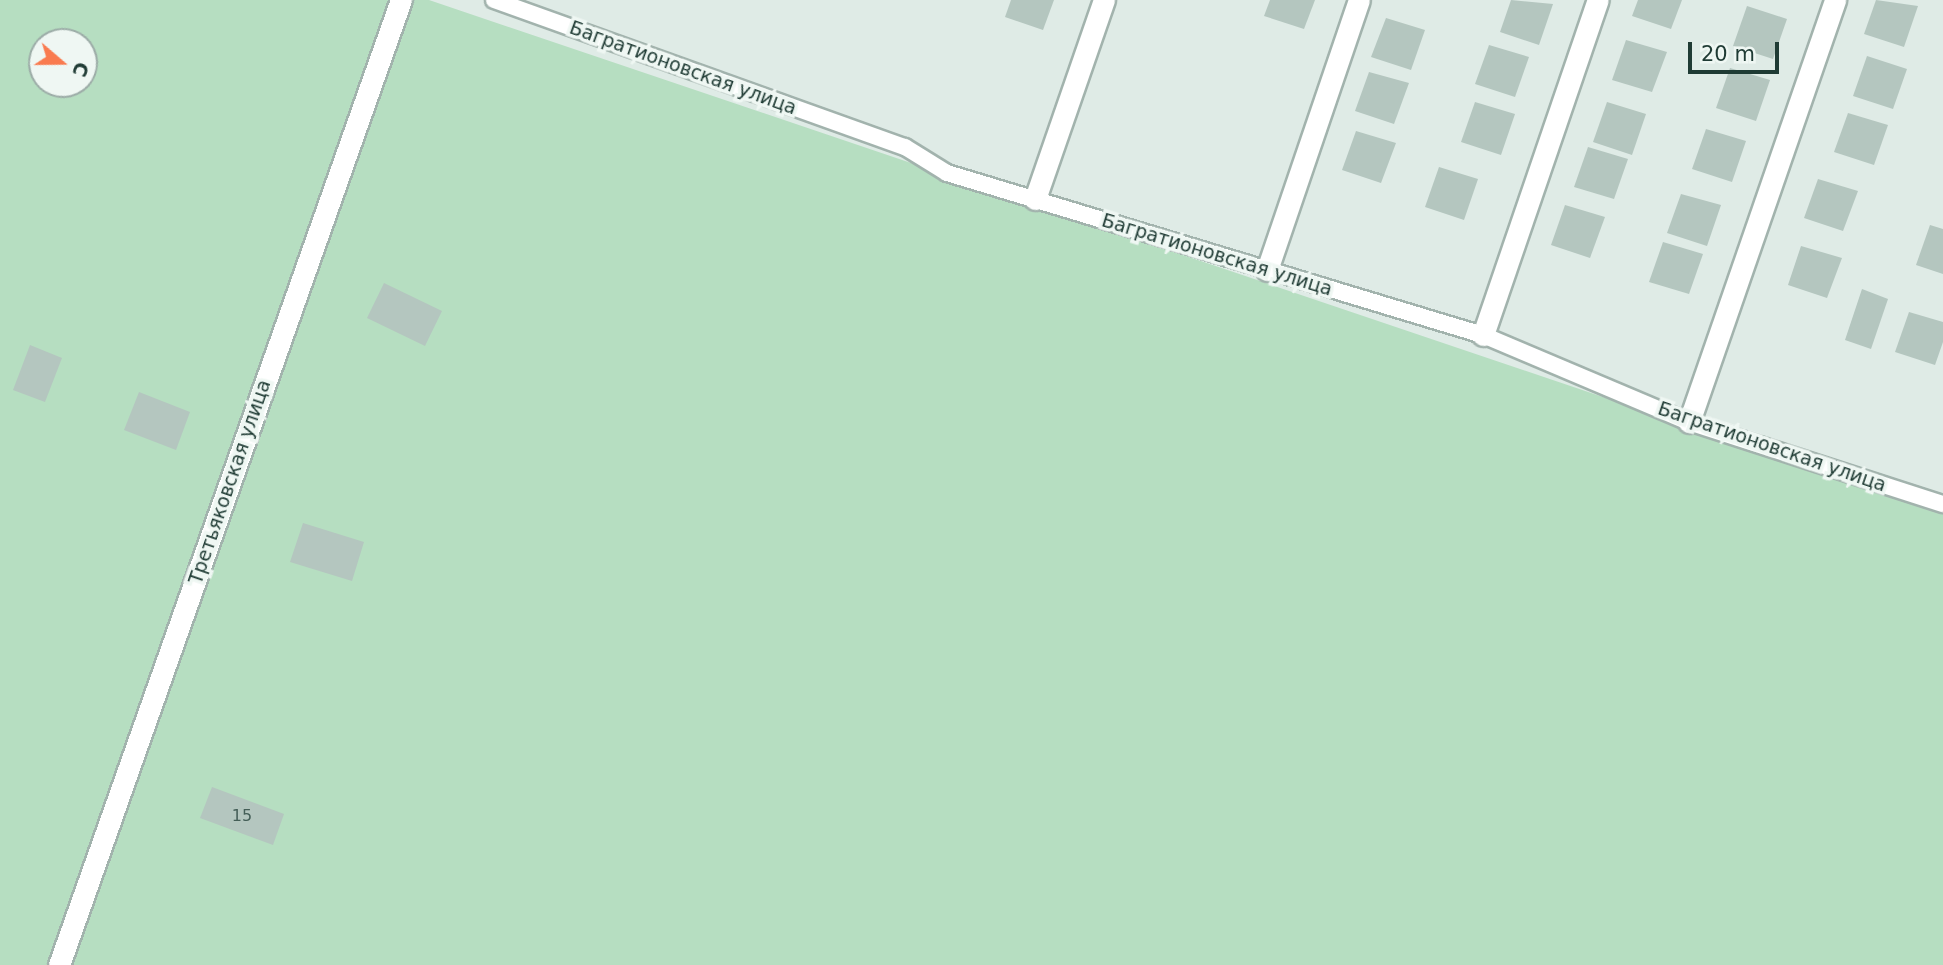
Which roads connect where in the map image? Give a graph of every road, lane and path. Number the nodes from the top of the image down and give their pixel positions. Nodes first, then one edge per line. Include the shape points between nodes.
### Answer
1 (401, 0) edge
2 (494, 0) edge
3 (1104, 0) edge
4 (1359, 0) edge
5 (1598, 0) edge
6 (1835, 0) edge
7 (1035, 199) junction
8 (1267, 270) junction
9 (1483, 335) junction
10 (1689, 422) junction
11 (1943, 505) edge
12 (59, 965) edge

1 - 12 street, Третьяковская улица
2 - 7 lane, Багратионовская улица via 905,148 947,173
3 - 7 street
4 - 8 street
5 - 9 street
6 - 10 street
7 - 8 lane, Багратионовская улица
8 - 9 lane, Багратионовская улица
9 - 10 lane, Багратионовская улица
10 - 11 lane, Багратионовская улица

